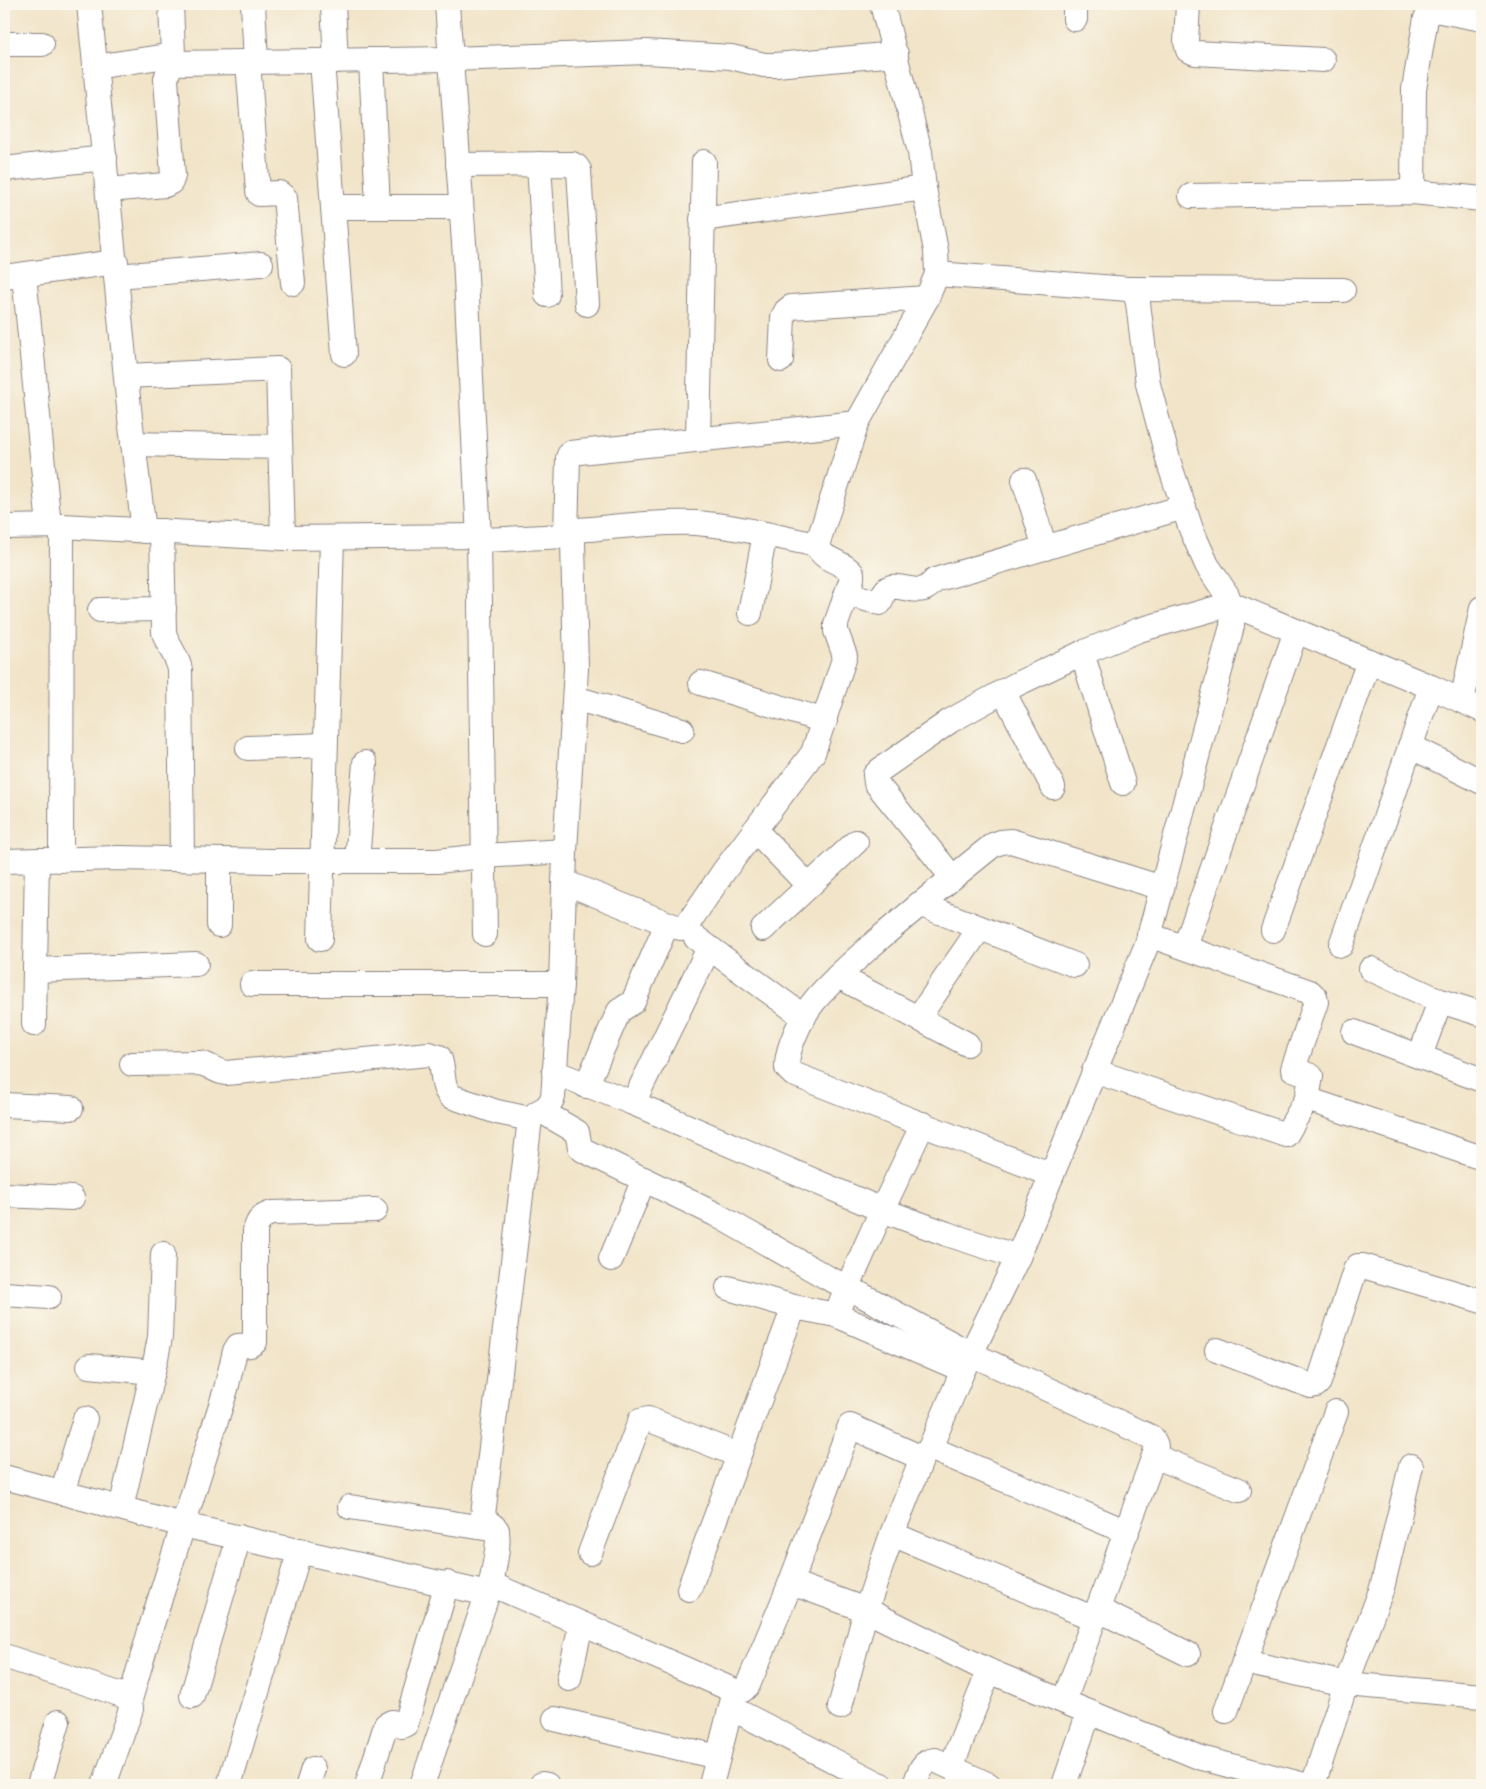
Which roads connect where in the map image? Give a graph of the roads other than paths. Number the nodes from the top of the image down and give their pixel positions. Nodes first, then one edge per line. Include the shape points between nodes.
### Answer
1 (89, 4) edge
2 (171, 4) edge
3 (253, 4) edge
4 (333, 4) edge
5 (447, 4) edge
6 (882, 4) edge
7 (1188, 4) edge
8 (1482, 19) edge
9 (4, 44) edge
10 (42, 44) dead end
11 (896, 54) junction
12 (172, 59) junction
13 (450, 59) junction
14 (372, 60) junction
15 (1323, 60) dead end
16 (329, 61) junction
17 (252, 62) junction
18 (95, 67) junction
19 (105, 158) junction
20 (704, 162) dead end
21 (539, 164) junction
22 (458, 166) junction
23 (4, 169) edge
24 (924, 188) junction
25 (108, 190) junction
26 (1413, 192) junction
27 (1191, 196) dead end
28 (1482, 200) edge
29 (333, 207) junction
30 (378, 207) junction
31 (461, 207) junction
32 (702, 219) junction
33 (262, 264) dead end
34 (116, 269) junction
35 (937, 274) junction
36 (14, 276) edge
37 (293, 283) dead end
38 (1128, 289) junction
39 (1343, 290) dead end
40 (546, 295) dead end
41 (927, 298) junction
42 (587, 304) dead end
43 (344, 354) dead end
44 (780, 360) dead end
45 (126, 376) junction
46 (857, 423) junction
47 (698, 439) junction
48 (133, 444) junction
49 (280, 447) junction
50 (1024, 480) dead end
51 (1184, 507) junction
52 (56, 526) junction
53 (4, 528) edge
54 (153, 531) junction
55 (566, 533) junction
56 (765, 534) junction
57 (479, 537) junction
58 (283, 538) junction
59 (332, 539) junction
60 (817, 545) junction
61 (1045, 548) junction
62 (847, 594) junction
63 (1230, 604) junction
64 (1482, 608) edge
65 (164, 609) junction
66 (100, 610) dead end
67 (750, 613) dead end
68 (1296, 630) junction
69 (1082, 653) junction
70 (1369, 661) junction
71 (702, 683) dead end
72 (1431, 686) junction
73 (1003, 691) junction
74 (575, 698) junction
75 (1472, 705) edge
76 (824, 721) junction
77 (682, 730) dead end
78 (325, 746) junction
79 (1410, 746) junction
80 (248, 748) dead end
81 (365, 763) dead end
82 (1482, 782) edge
83 (1123, 783) dead end
84 (1054, 787) dead end
85 (755, 830) junction
86 (856, 842) dead end
87 (565, 851) junction
88 (484, 856) junction
89 (182, 859) junction
90 (37, 860) junction
91 (61, 860) junction
92 (219, 860) junction
93 (322, 861) junction
94 (357, 861) junction
95 (4, 862) edge
96 (952, 877) junction
97 (564, 882) junction
98 (809, 886) junction
99 (1162, 888) junction
100 (919, 904) junction
101 (219, 925) dead end
102 (674, 926) junction
103 (980, 928) junction
104 (763, 930) dead end
105 (1273, 930) dead end
106 (485, 934) dead end
107 (1150, 935) junction
108 (320, 939) dead end
109 (1341, 945) dead end
110 (1185, 947) junction
111 (709, 948) junction
112 (196, 964) dead end
113 (1075, 966) dead end
114 (1371, 969) dead end
115 (36, 970) junction
116 (838, 976) junction
117 (252, 984) dead end
118 (561, 984) junction
119 (1440, 1000) junction
120 (1482, 1014) edge
121 (804, 1017) junction
122 (918, 1018) junction
123 (34, 1024) dead end
124 (1354, 1032) dead end
125 (967, 1044) dead end
126 (1420, 1056) junction
127 (132, 1064) dead end
128 (1094, 1070) junction
129 (554, 1072) junction
130 (1482, 1080) edge
131 (586, 1086) junction
132 (1307, 1099) junction
133 (633, 1103) junction
134 (4, 1105) edge
135 (71, 1108) dead end
136 (535, 1115) junction
137 (923, 1124) junction
138 (1482, 1158) edge
139 (1052, 1175) junction
140 (644, 1179) junction
141 (4, 1196) edge
142 (72, 1198) dead end
143 (375, 1210) dead end
144 (882, 1210) junction
145 (163, 1254) dead end
146 (1018, 1257) junction
147 (610, 1259) dead end
148 (847, 1286) junction
149 (728, 1288) dead end
150 (4, 1294) edge
151 (49, 1297) dead end
152 (1482, 1302) edge
153 (794, 1307) junction
154 (836, 1315) junction
155 (1217, 1350) dead end
156 (967, 1362) junction
157 (89, 1366) dead end
158 (153, 1372) junction
159 (1336, 1412) dead end
160 (85, 1419) dead end
161 (926, 1453) junction
162 (738, 1455) junction
163 (1154, 1456) junction
164 (1411, 1466) dead end
165 (4, 1477) edge
166 (1240, 1490) dead end
167 (62, 1492) junction
168 (350, 1507) dead end
169 (121, 1508) junction
170 (184, 1525) junction
171 (497, 1530) junction
172 (1126, 1532) junction
173 (892, 1534) junction
174 (239, 1537) junction
175 (300, 1550) junction
176 (590, 1553) dead end
177 (447, 1583) junction
178 (489, 1589) junction
179 (688, 1589) dead end
180 (787, 1592) junction
181 (866, 1610) junction
182 (1097, 1614) junction
183 (581, 1624) junction
184 (1188, 1654) dead end
185 (4, 1656) edge
186 (1244, 1662) junction
187 (989, 1672) junction
188 (569, 1679) dead end
189 (1346, 1684) junction
190 (192, 1696) dead end
191 (1482, 1696) edge
192 (733, 1699) junction
193 (130, 1700) junction
194 (1064, 1701) junction
195 (840, 1707) dead end
196 (1226, 1711) dead end
197 (1089, 1712) junction
198 (555, 1719) dead end
199 (58, 1722) dead end
200 (718, 1757) junction
201 (951, 1767) junction
202 (39, 1785) edge
203 (104, 1785) edge
204 (229, 1785) edge
205 (367, 1785) edge
206 (422, 1785) edge
207 (711, 1785) edge
208 (881, 1785) edge
209 (915, 1785) edge
210 (987, 1785) edge
211 (1064, 1785) edge
212 (1305, 1785) edge
213 (1313, 1785) edge

1 - 18 street
2 - 12 street
3 - 17 street
4 - 16 street
5 - 13 street
6 - 11 street
7 - 15 street via 1186,42 1188,50 1195,53
8 - 26 street via 1435,10 1426,18 1414,89
9 - 10 street
11 - 13 street via 776,65 731,57 648,52
11 - 24 street via 920,152
12 - 17 street
12 - 18 street
12 - 25 street via 166,79 173,176 166,185
13 - 14 street
13 - 22 street
14 - 16 street
14 - 30 street
16 - 17 street
16 - 29 street
17 - 37 street via 258,191 263,195 280,193 285,198
18 - 19 street
19 - 23 street
19 - 25 street
20 - 32 street
21 - 22 street
21 - 40 street
21 - 42 street via 572,164 579,170
22 - 31 street
24 - 32 street
24 - 35 street
25 - 34 street
26 - 27 street
26 - 28 street
29 - 30 street
29 - 43 street
30 - 31 street
31 - 57 street
32 - 47 street
33 - 34 street
34 - 36 street
34 - 45 street
35 - 38 street
35 - 41 street
36 - 52 street
38 - 39 street
38 - 51 street via 1136,292 1148,384
41 - 44 street via 791,307 783,317
41 - 46 street
45 - 48 street
45 - 49 street via 278,369
46 - 47 street
46 - 60 street
47 - 55 street via 570,453
48 - 49 street
48 - 54 street
49 - 58 street
50 - 61 street
51 - 61 street
51 - 63 street via 1207,565
52 - 53 street
52 - 54 street
52 - 91 street
54 - 58 street
54 - 65 street
55 - 56 street via 682,522
55 - 57 street via 483,540
55 - 74 street via 573,542
56 - 60 street
56 - 67 street
57 - 59 street
57 - 88 street
58 - 59 street
59 - 78 street
60 - 62 street via 823,556 852,573
61 - 62 street via 935,580 925,590 892,586 884,592 880,603
62 - 76 street via 836,624 845,656
63 - 68 street
63 - 69 street via 1139,630
63 - 99 street via 1232,626
64 - 75 street
65 - 66 street
65 - 89 street via 166,640 180,670
68 - 70 street
68 - 110 street
69 - 73 street
69 - 83 street
70 - 72 street
70 - 105 street
71 - 76 street
72 - 75 street
72 - 79 street
73 - 84 street
73 - 96 street via 950,721 876,775 876,783
74 - 77 street
74 - 87 street
76 - 85 street via 814,753
78 - 80 street
78 - 93 street
79 - 82 street
79 - 109 street
81 - 94 street
85 - 98 street
85 - 102 street via 687,925
86 - 98 street
87 - 88 street
87 - 97 street
88 - 94 street via 438,861
88 - 106 street
89 - 91 street
89 - 92 street
90 - 91 street
90 - 95 street
90 - 115 street
92 - 93 street
92 - 101 street
93 - 94 street
93 - 108 street
96 - 99 street via 993,845 1011,841
96 - 100 street
97 - 102 street
97 - 118 street
98 - 104 street
99 - 107 street
100 - 103 street
100 - 116 street
102 - 111 street
102 - 131 street via 632,1002 619,1011
103 - 113 street
103 - 122 street
107 - 110 street
107 - 128 street
110 - 132 street via 1310,992 1315,997 1292,1069 1311,1076
111 - 121 street
111 - 133 street
112 - 115 street
114 - 119 street
115 - 123 street
116 - 121 street
116 - 122 street
117 - 118 street
118 - 129 street
119 - 120 street
119 - 126 street
121 - 137 street via 787,1060 787,1068 793,1074
122 - 125 street
124 - 126 street
126 - 130 street
127 - 136 street via 200,1063 226,1073 429,1054 439,1057 442,1062 443,1083 450,1096 497,1112
128 - 132 street via 1286,1135
128 - 139 street
129 - 131 street
129 - 136 street via 552,1097 546,1109
131 - 133 street
132 - 138 street
133 - 144 street
134 - 135 street
136 - 140 street via 578,1132 583,1150
136 - 171 street via 483,1515 485,1521
137 - 139 street
137 - 144 street
139 - 146 street
140 - 147 street
140 - 148 street
141 - 142 street
143 - 170 street via 272,1214 257,1221 254,1342 238,1346 235,1351
144 - 146 street
144 - 148 street
145 - 158 street via 160,1337
146 - 156 street
148 - 154 street
148 - 156 street
149 - 153 street
150 - 151 street
152 - 155 street via 1358,1266 1316,1385 1311,1386
153 - 154 street
153 - 162 street
154 - 156 street
156 - 161 street
156 - 163 street via 1151,1437 1157,1447
157 - 158 street
158 - 169 street
159 - 186 street
160 - 167 street
161 - 172 street
161 - 173 street
161 - 180 street via 850,1426
162 - 176 street via 648,1420 640,1422
162 - 179 street
163 - 166 street
163 - 172 street
164 - 189 street via 1382,1588
165 - 167 street
167 - 169 street
168 - 171 street
169 - 170 street
170 - 174 street
170 - 193 street
171 - 178 street
172 - 182 street
173 - 181 street
173 - 182 street
174 - 175 street
174 - 190 street
175 - 177 street
175 - 204 street
177 - 178 street
177 - 205 street via 406,1724 402,1726 392,1722 386,1725
178 - 183 street
178 - 206 street
180 - 181 street via 800,1586
180 - 192 street via 748,1685
181 - 187 street
181 - 195 street
182 - 184 street
182 - 194 street
183 - 188 street
183 - 192 street
185 - 193 street
186 - 189 street
186 - 196 street
187 - 194 street
187 - 201 street
189 - 191 street
189 - 213 street
192 - 200 street
192 - 208 street
193 - 203 street via 130,1709
194 - 197 street
197 - 211 street
197 - 212 street via 1201,1758
198 - 200 street
199 - 202 street
200 - 207 street
201 - 209 street via 928,1760 922,1766
201 - 210 street

